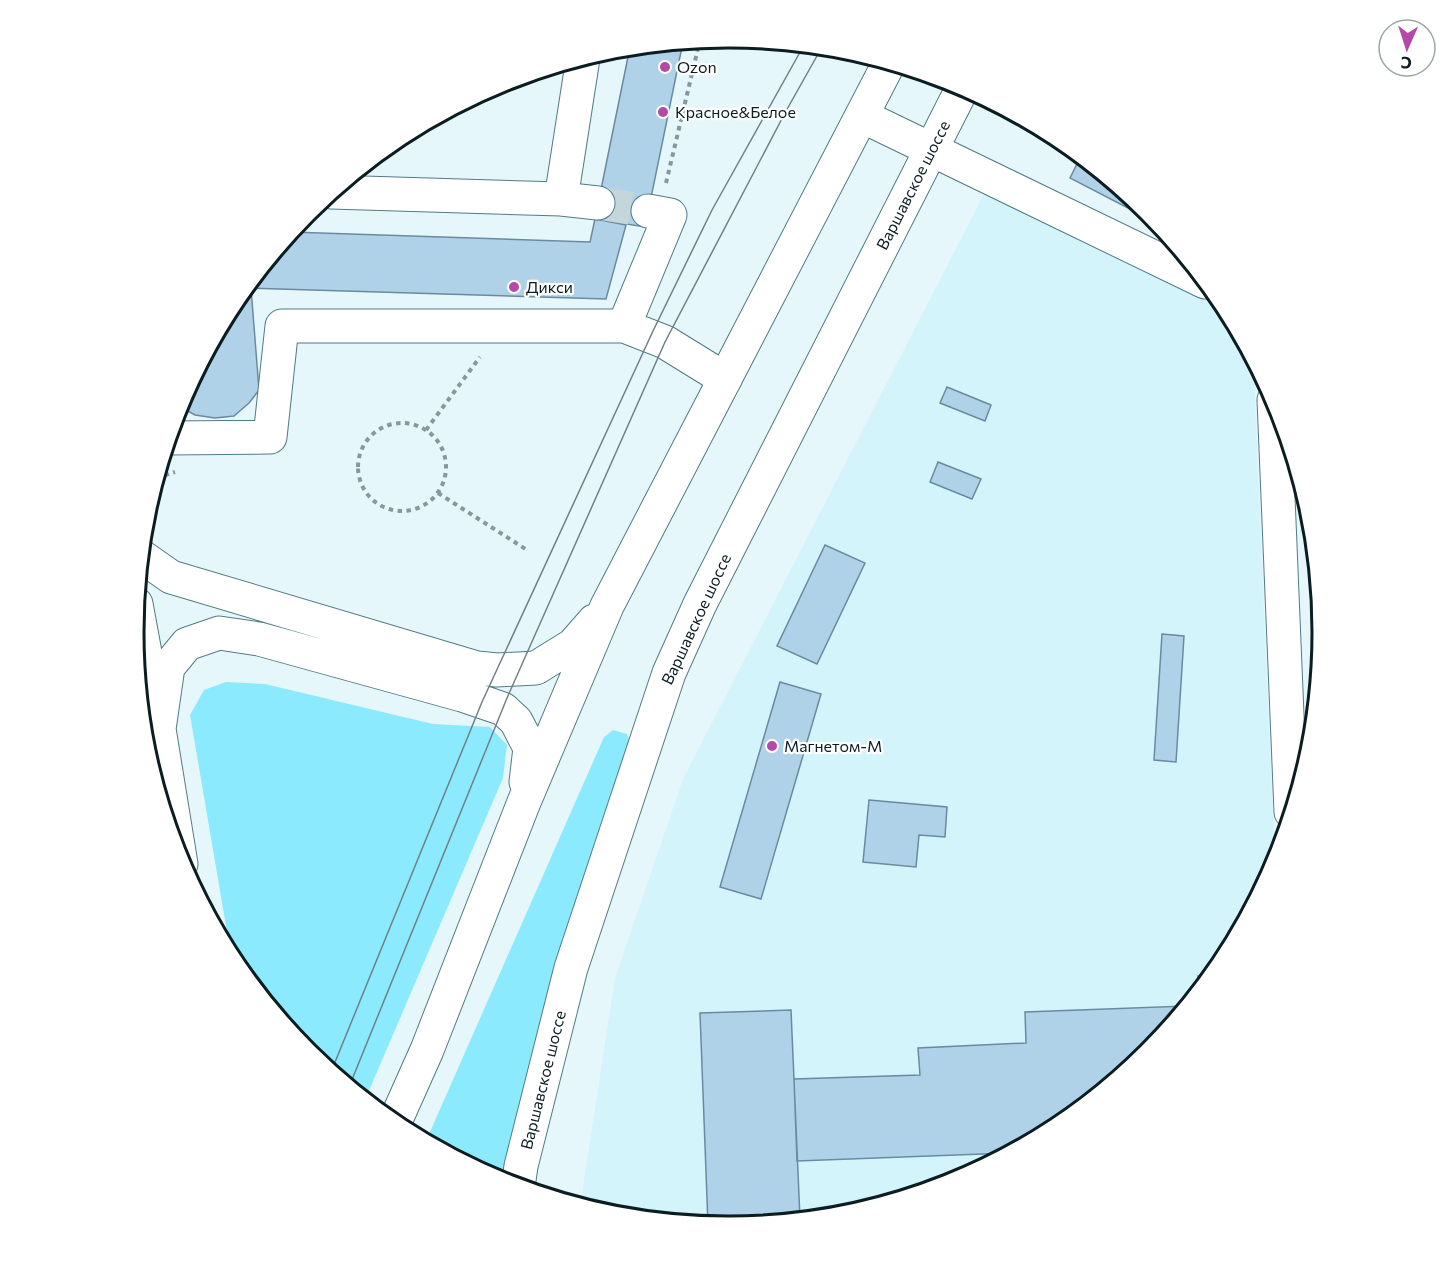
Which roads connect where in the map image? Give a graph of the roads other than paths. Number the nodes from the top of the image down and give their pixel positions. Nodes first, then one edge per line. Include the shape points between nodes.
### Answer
1 (582, 67) edge
2 (885, 70) edge
3 (959, 95) edge
4 (862, 116) junction
5 (931, 149) junction
6 (343, 192) edge
7 (561, 199) junction
8 (598, 203) tunnel mouth
9 (654, 212) road end
10 (1190, 275) edge
11 (624, 326) junction
12 (725, 379) junction
13 (1275, 430) edge
14 (176, 438) edge
15 (148, 561) edge
16 (607, 606) junction
17 (144, 646) edge
18 (159, 729) junction
19 (1290, 789) edge
20 (524, 802) junction
21 (174, 819) edge
22 (398, 1114) edge
23 (519, 1178) edge

1 - 7 main road
2 - 4 main road
3 - 5 main road, Варшавское шоссе
4 - 5 main road
4 - 12 main road
5 - 10 main road
5 - 23 main road, Варшавское шоссе via 700,604 669,674 571,968
6 - 7 main road
7 - 8 main road
9 - 11 main road via 670,215
11 - 12 main road via 665,342
11 - 14 main road via 282,326 270,437
12 - 16 main road
13 - 19 main road
15 - 16 main road via 171,577 477,668 497,670 536,668 573,645
16 - 20 main road
17 - 18 main road
18 - 20 main road via 168,667 187,644 219,633 259,639 503,710 516,721 530,748
18 - 21 main road
20 - 22 main road

